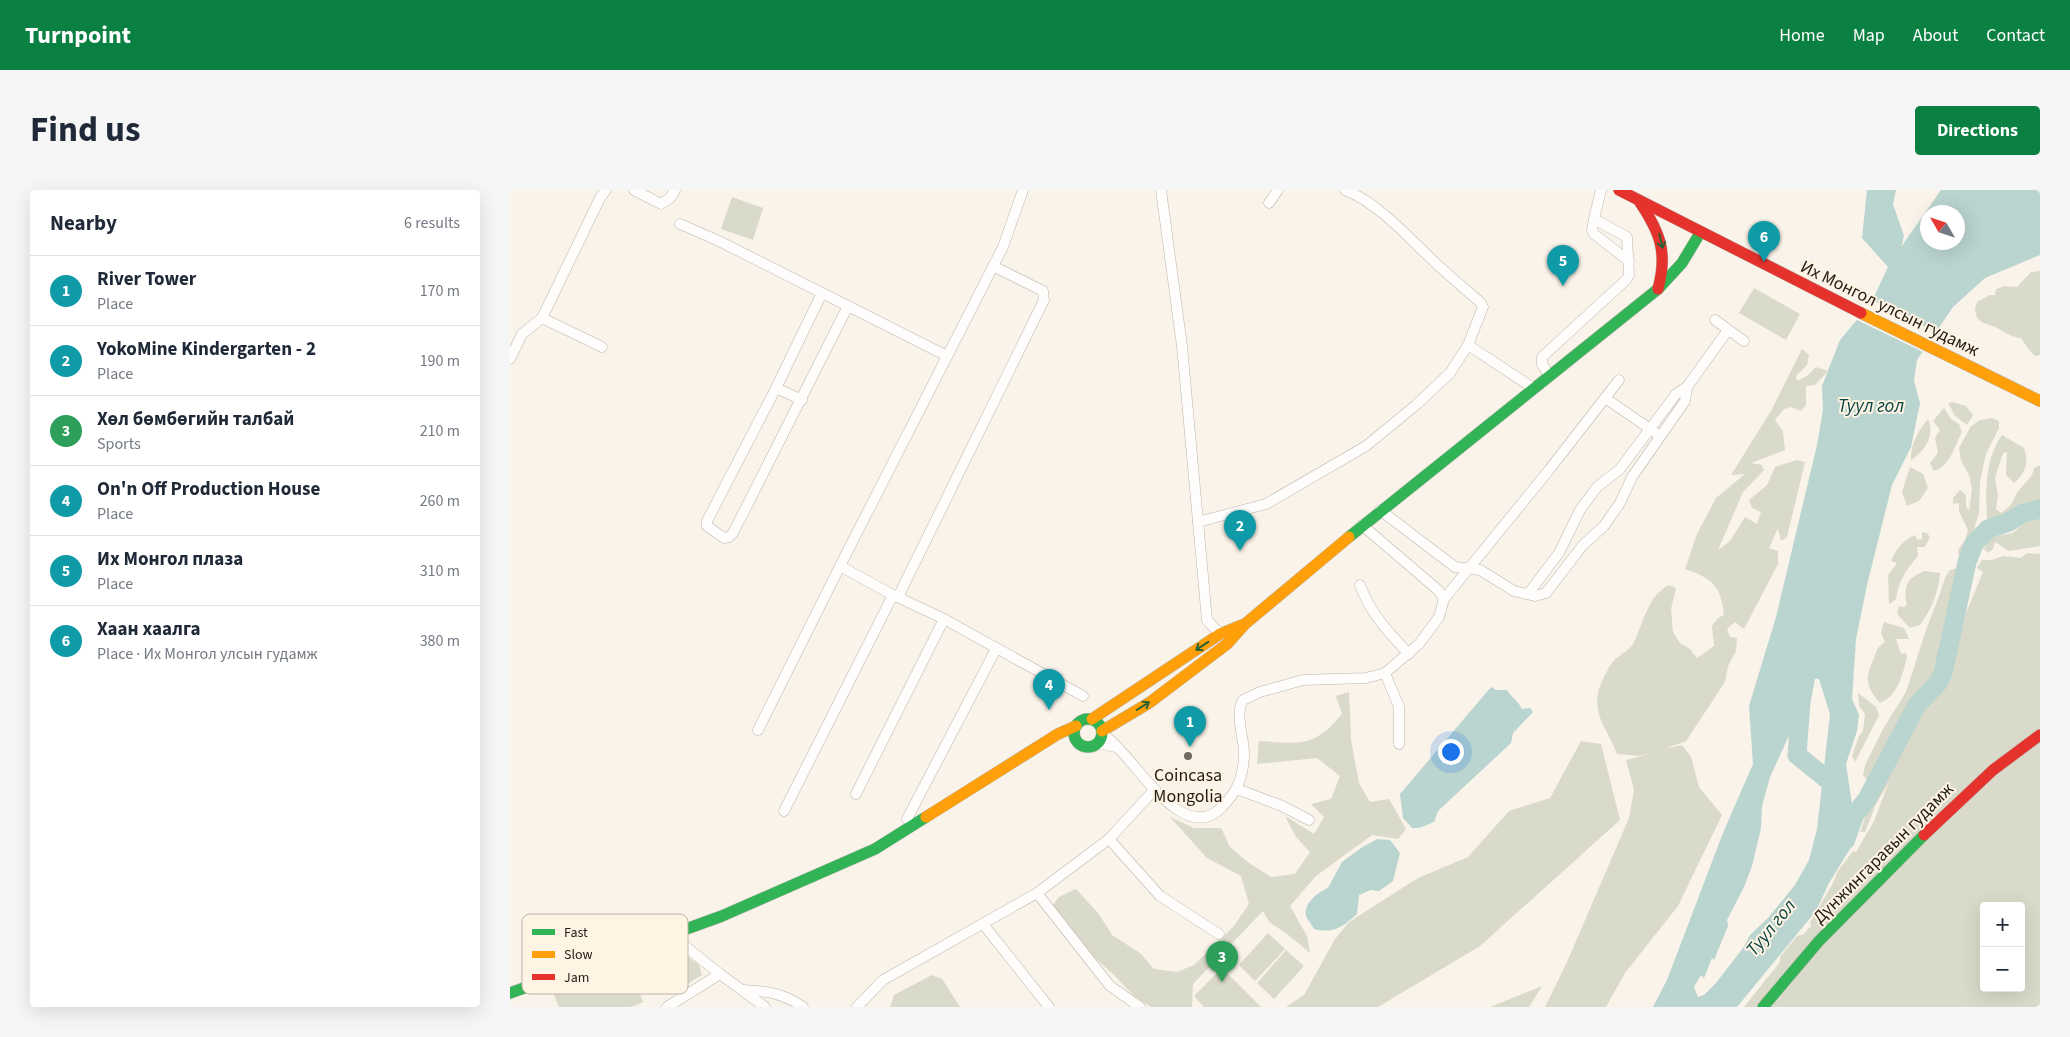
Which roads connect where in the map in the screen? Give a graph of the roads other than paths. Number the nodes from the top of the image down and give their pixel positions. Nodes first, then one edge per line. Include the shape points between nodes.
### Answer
1 (606, 190) edge
2 (634, 190) edge
3 (675, 190) edge
4 (1024, 190) edge
5 (1161, 190) edge
6 (1278, 190) edge
7 (1345, 190) edge
8 (1601, 190) edge
9 (1619, 190) edge
10 (1638, 199) junction
11 (1268, 203) dead end
12 (1594, 219) junction
13 (680, 224) dead end
14 (1700, 233) junction
15 (1629, 261) junction
16 (993, 266) junction
17 (1658, 288) junction
18 (822, 293) junction
19 (848, 306) junction
20 (542, 318) junction
21 (1715, 320) dead end
22 (1728, 330) junction
23 (1744, 341) dead end
24 (1468, 346) junction
25 (602, 347) dead end
26 (947, 356) junction
27 (510, 359) edge
28 (1549, 375) junction
29 (1618, 380) dead end
30 (1688, 387) junction
31 (776, 388) junction
32 (1533, 388) junction
33 (1605, 398) junction
34 (802, 400) junction
35 (2040, 401) edge
36 (1650, 429) junction
37 (1660, 436) junction
38 (1380, 510) junction
39 (1198, 522) junction
40 (1362, 525) junction
41 (840, 566) junction
42 (1468, 568) junction
43 (1360, 585) dead end
44 (1528, 594) junction
45 (895, 596) junction
46 (1444, 599) junction
47 (944, 619) junction
48 (1245, 624) junction
49 (1220, 634) junction
50 (996, 650) junction
51 (1409, 654) junction
52 (1385, 673) junction
53 (1083, 696) dead end
54 (1092, 719) junction
55 (1076, 726) junction
56 (758, 730) dead end
57 (2040, 735) edge
58 (1100, 736) junction
59 (1076, 741) junction
60 (1044, 743) junction
61 (1399, 744) dead end
62 (1237, 789) junction
63 (1155, 790) junction
64 (856, 794) dead end
65 (784, 811) dead end
66 (907, 819) dead end
67 (1309, 820) dead end
68 (1109, 839) junction
69 (1037, 893) junction
70 (983, 924) junction
71 (688, 928) edge
72 (1219, 934) dead end
73 (688, 949) edge
74 (720, 974) junction
75 (522, 989) edge
76 (742, 990) junction
77 (510, 993) edge
78 (688, 994) edge
79 (688, 994) edge
80 (667, 1007) edge
81 (765, 1007) edge
82 (803, 1007) edge
83 (858, 1007) edge
84 (1049, 1007) edge
85 (1140, 1007) edge
86 (1763, 1007) edge

1 - 20 street
2 - 3 street via 662,204
4 - 16 street
5 - 39 street via 1182,346
6 - 11 street
7 - 24 street via 1405,231 1480,302 1482,313
8 - 12 street
9 - 10 street, Их Монгол улсын гудамж
10 - 14 street, Их Монгол улсын гудамж
10 -> 17 street via 1656,227 1662,245 1664,267
12 - 15 street via 1594,234
12 - 15 street via 1625,236
13 - 18 street
14 - 17 street via 1682,263
14 - 35 street, Их Монгол улсын гудамж
15 - 28 street via 1626,280 1541,359
16 - 26 street
16 - 45 street via 1043,291 1044,300
17 - 28 street
18 - 19 street
18 - 31 street
19 - 26 street
19 - 34 street
20 - 25 street
20 - 27 street via 522,334
21 - 22 street
22 - 23 street
22 - 30 street
24 - 32 street
24 - 39 street via 1450,373 1366,446 1266,504
26 - 41 street
28 - 32 street
29 - 33 street
30 - 36 street via 1676,394
30 - 37 street via 1685,401
31 - 34 street
31 - 34 street via 707,521 707,526 724,538 733,533
32 - 38 street
33 - 36 street
33 - 42 street
36 - 37 street
36 - 44 street via 1620,469 1597,487 1580,510 1559,553
37 - 44 street via 1632,476 1620,503 1604,526 1582,546 1546,594
38 - 40 street
38 - 42 street via 1455,567
39 - 49 street via 1207,620
40 - 46 street via 1438,590
40 - 48 street
41 - 45 street
41 - 56 street
42 - 44 street via 1480,570 1514,591
42 - 46 street
43 - 51 street via 1370,609
45 - 47 street
45 - 65 street
46 - 51 street via 1439,617
47 - 50 street
47 - 64 street
48 - 49 street
58 -> 48 street via 1204,662
49 -> 54 street
50 - 53 street
50 - 66 street
51 - 52 street
52 - 61 street via 1399,707
52 - 62 street via 1366,678 1303,680 1242,700 1239,711 1244,755
54 - 55 street via 1083,720
54 - 58 street via 1099,724
55 - 59 street
55 - 60 street
57 - 86 street, Дүнжингаравын гудамж via 1990,773 1908,850 1848,911
58 - 59 street via 1091,746 1085,747
58 - 63 street via 1119,748
59 - 60 street
60 - 71 street via 875,850
62 - 63 street via 1216,814 1197,817 1178,812
62 - 67 street
63 - 68 street
68 - 69 street
68 - 72 street via 1160,896
69 - 70 street
69 - 85 street via 1110,986
70 - 83 street via 883,980
70 - 84 street
73 - 74 street
74 - 76 street
74 - 78 street
75 - 77 street
76 - 81 street
76 - 82 street via 773,992
79 - 80 street

